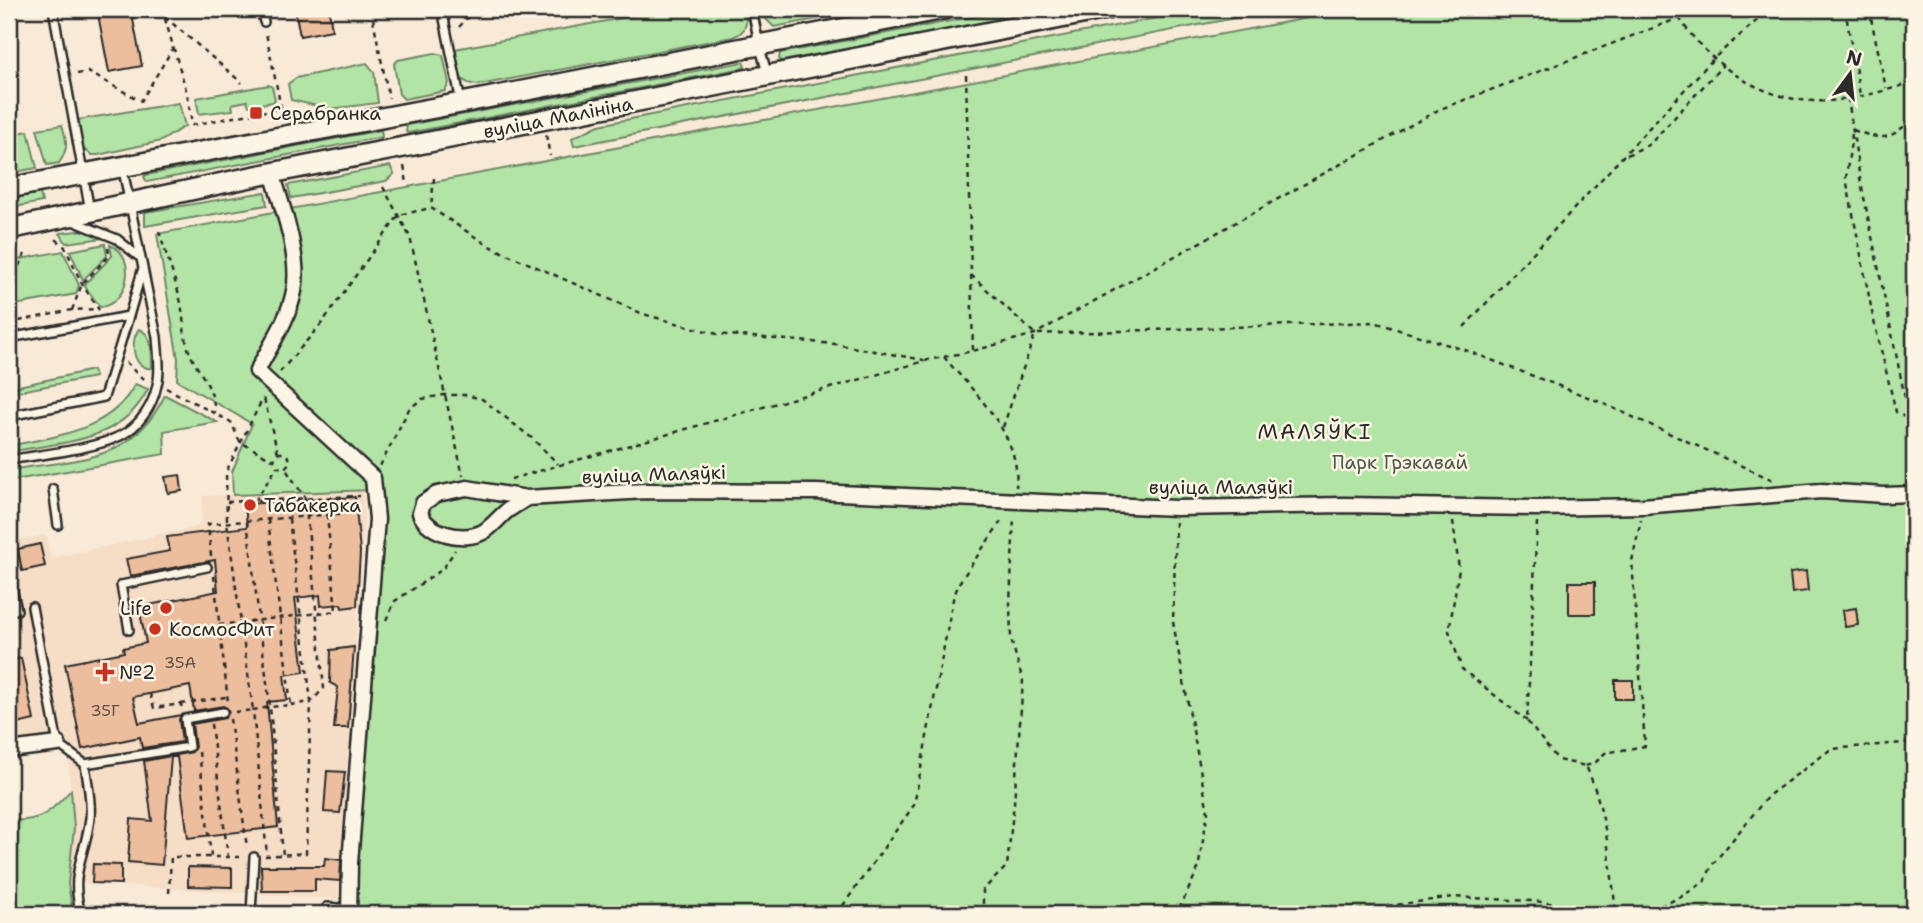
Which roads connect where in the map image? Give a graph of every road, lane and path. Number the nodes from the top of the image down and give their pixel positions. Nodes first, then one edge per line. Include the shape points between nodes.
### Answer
1 (53, 9) edge
2 (162, 9) edge
3 (261, 9) edge
4 (371, 9) edge
5 (442, 9) edge
6 (493, 9) edge
7 (564, 9) edge
8 (752, 9) edge
9 (944, 9) edge
10 (1107, 9) edge
11 (1674, 9) edge
12 (1703, 9) edge
13 (1770, 9) edge
14 (1845, 9) edge
15 (1869, 9) edge
16 (474, 10) edge
17 (164, 16) junction
18 (1680, 19) junction
19 (566, 20) dead end
20 (264, 23) joint
21 (449, 41) junction
22 (759, 44) junction
23 (173, 48) junction
24 (1714, 58) junction
25 (1723, 65) junction
26 (65, 75) junction
27 (966, 75) dead end
28 (768, 76) junction
29 (1912, 82) edge
30 (242, 83) dead end
31 (1886, 88) junction
32 (1860, 95) junction
33 (389, 98) dead end
34 (1848, 98) junction
35 (461, 103) junction
36 (1914, 108) edge
37 (1914, 116) edge
38 (1853, 130) junction
39 (1623, 156) junction
40 (403, 163) dead end
41 (122, 165) junction
42 (83, 173) junction
43 (272, 173) junction
44 (434, 178) dead end
45 (407, 183) dead end
46 (383, 187) dead end
47 (9, 188) edge
48 (128, 202) junction
49 (431, 208) junction
50 (90, 212) junction
51 (399, 215) junction
52 (62, 218) junction
53 (9, 229) edge
54 (159, 231) dead end
55 (56, 239) dead end
56 (107, 241) dead end
57 (25, 254) dead end
58 (139, 257) junction
59 (142, 270) junction
60 (971, 275) junction
61 (9, 284) edge
62 (82, 284) junction
63 (72, 310) junction
64 (129, 316) junction
65 (9, 323) edge
66 (1464, 327) dead end
67 (1035, 334) junction
68 (9, 338) edge
69 (973, 351) junction
70 (944, 357) junction
71 (928, 360) junction
72 (271, 383) junction
73 (444, 395) junction
74 (263, 397) junction
75 (216, 414) dead end
76 (9, 416) edge
77 (1908, 419) junction
78 (1003, 427) junction
79 (240, 442) junction
80 (1914, 442) edge
81 (278, 453) junction
82 (9, 460) edge
83 (274, 460) junction
84 (559, 465) junction
85 (277, 467) junction
86 (285, 468) junction
87 (373, 478) junction
88 (467, 488) junction
89 (52, 489) dead end
90 (499, 492) junction
91 (1802, 493) junction
92 (1914, 494) edge
93 (375, 495) junction
94 (305, 498) junction
95 (527, 498) junction
96 (255, 501) junction
97 (1015, 501) junction
98 (227, 502) junction
99 (1452, 506) junction
100 (1643, 506) junction
101 (1177, 508) junction
102 (1538, 508) junction
103 (327, 515) junction
104 (370, 516) junction
105 (308, 517) junction
106 (289, 519) junction
107 (268, 520) junction
108 (247, 521) junction
109 (227, 522) junction
110 (58, 525) dead end
111 (464, 536) junction
112 (210, 565) joint
113 (9, 574) edge
114 (214, 575) dead end
115 (32, 607) dead end
116 (17, 610) dead end
117 (317, 612) junction
118 (301, 615) junction
119 (280, 617) junction
120 (259, 620) junction
121 (241, 622) junction
122 (219, 625) junction
123 (383, 625) dead end
124 (129, 630) dead end
125 (150, 694) dead end
126 (227, 697) junction
127 (311, 702) junction
128 (181, 704) junction
129 (291, 705) junction
130 (270, 707) junction
131 (225, 708) joint
132 (253, 710) junction
133 (209, 714) junction
134 (194, 717) junction
135 (185, 719) junction
136 (1527, 721) junction
137 (1914, 742) edge
138 (58, 744) junction
139 (9, 750) edge
140 (85, 764) junction
141 (1586, 766) junction
142 (308, 807) dead end
143 (283, 855) dead end
144 (267, 856) dead end
145 (171, 857) dead end
146 (211, 857) dead end
147 (228, 857) dead end
148 (251, 857) joint
149 (169, 893) dead end
150 (327, 907) dead end
151 (349, 911) edge
152 (1616, 913) edge
153 (81, 914) edge
154 (251, 914) edge
155 (837, 914) edge
156 (983, 914) edge
157 (1177, 914) edge
158 (1328, 914) edge
159 (1627, 914) edge
160 (1642, 914) edge
161 (1652, 914) edge
162 (1731, 914) edge
163 (1831, 914) edge
164 (1885, 914) edge

1 - 26 lane
2 - 17 path
3 - 20 lane
4 - 33 path
5 - 21 lane
6 - 16 path
7 - 19 path
8 - 22 lane
9 - 22 main road, вуліца Малініна
10 - 28 main road, вуліца Малініна
11 - 18 path
12 - 18 path
13 - 24 path
14 - 32 path
15 - 31 path
16 - 21 path
17 - 23 path
17 - 30 path
18 - 24 path
18 - 67 path via 1438,110
20 - 23 path via 281,108 192,125
21 - 35 lane
22 - 28 lane
22 - 35 main road, вуліца Малініна
23 - 26 path via 141,101 88,72
24 - 25 path
24 - 39 path
25 - 34 path via 1751,85 1788,99
25 - 39 path via 1650,144
26 - 42 lane
27 - 60 path
28 - 43 main road, вуліца Малініна
29 - 31 path
29 - 36 path
31 - 32 path
32 - 34 path
34 - 38 path
35 - 41 main road, вуліца Малініна
37 - 38 path via 1896,135 1880,139
38 - 77 path
38 - 77 path via 1846,178 1896,412
39 - 66 path
40 - 45 path
41 - 42 main road, вуліца Малініна
41 - 48 lane
42 - 47 main road, вуліца Малініна
42 - 50 lane
43 - 48 main road, вуліца Малініна
43 - 72 street via 295,264 295,290 257,371
44 - 49 path
46 - 51 path
48 - 50 main road, вуліца Малініна
48 - 58 lane
49 - 51 path
49 - 71 path via 489,246 643,314 717,334 835,344
50 - 52 main road, вуліца Малініна
51 - 72 path
51 - 73 path via 410,237
52 - 53 main road, вуліца Малініна
52 - 58 lane via 117,239
54 - 75 path via 180,299 188,347 209,382
55 - 62 path via 65,247
56 - 62 path via 109,256
57 - 61 path
58 - 59 lane
59 - 64 lane
59 - 82 lane via 159,362 158,384 142,419 108,440
60 - 67 path
60 - 69 path
62 - 63 path
62 - 63 path via 98,309
63 - 65 path
64 - 68 lane
64 - 76 lane via 104,397
67 - 69 path
67 - 78 path
67 - 91 path via 1374,322 1465,350 1593,399
69 - 70 path
70 - 71 path
70 - 78 path
71 - 84 path
72 - 74 path
72 - 87 street
73 - 84 path via 482,398
73 - 87 path via 422,399 409,409
73 - 88 path
74 - 79 path
74 - 81 path
77 - 80 path
78 - 97 path via 1018,469
79 - 83 path
79 - 98 path via 226,472
81 - 83 path
81 - 86 path via 289,457
83 - 85 path
84 - 90 path via 511,479
85 - 86 path
85 - 96 path
86 - 94 path
87 - 93 street
88 - 90 street, вуліца Маляўкі
88 - 111 street, вуліца Маляўкі via 437,494 423,503 420,513 433,529
89 - 110 lane
90 - 95 street, вуліца Маляўкі
91 - 92 street, вуліца Маляўкі
91 - 100 street, вуліца Маляўкі
93 - 94 path
93 - 104 street
94 - 96 path
94 - 105 path
95 - 97 street, вуліца Маляўкі via 746,491
95 - 111 street via 481,533
96 - 98 path
97 - 101 street, вуліца Маляўкі
97 - 155 path via 953,599 914,805
97 - 156 path via 1011,639 1023,681 1014,803 1007,866 983,890
98 - 109 path
99 - 101 street, вуліца Маляўкі
99 - 102 street, вуліца Маляўкі
99 - 136 path via 1459,569 1449,631 1462,669
100 - 102 street, вуліца Маляўкі
100 - 141 path via 1632,561 1645,746 1605,754
101 - 157 path via 1172,622 1208,812 1198,869
102 - 136 path
103 - 104 path
103 - 105 path
103 - 117 path via 336,611
104 - 151 street
105 - 106 path
105 - 117 path
106 - 107 path
106 - 118 path
107 - 108 path
107 - 119 path
108 - 109 path
108 - 120 path
109 - 112 path via 208,524
109 - 121 path
111 - 123 path via 443,569 395,601
112 - 124 lane via 121,585
113 - 116 lane
114 - 122 path
115 - 138 lane
117 - 118 path
117 - 127 path via 324,688
118 - 119 path
118 - 127 path
119 - 120 path
119 - 129 path
120 - 121 path
120 - 130 path
121 - 122 path
121 - 132 path
122 - 126 path
125 - 128 path via 154,708
126 - 128 path
126 - 131 path
127 - 129 path
127 - 142 path
128 - 135 path
129 - 130 path
130 - 132 path
130 - 143 path
131 - 133 lane
132 - 144 path
132 - 148 path via 229,713
133 - 134 lane
133 - 147 path
134 - 135 lane
134 - 146 path
135 - 140 lane via 189,747
136 - 141 path via 1558,760
137 - 160 path via 1831,749 1768,796 1713,864 1704,882
138 - 139 street
138 - 140 lane
140 - 153 lane via 90,814 75,885
141 - 152 path via 1604,816
145 - 149 path
148 - 154 lane
150 - 151 lane
152 - 158 path via 1534,901 1454,897
152 - 159 path
161 - 162 path via 1708,908
163 - 164 path

